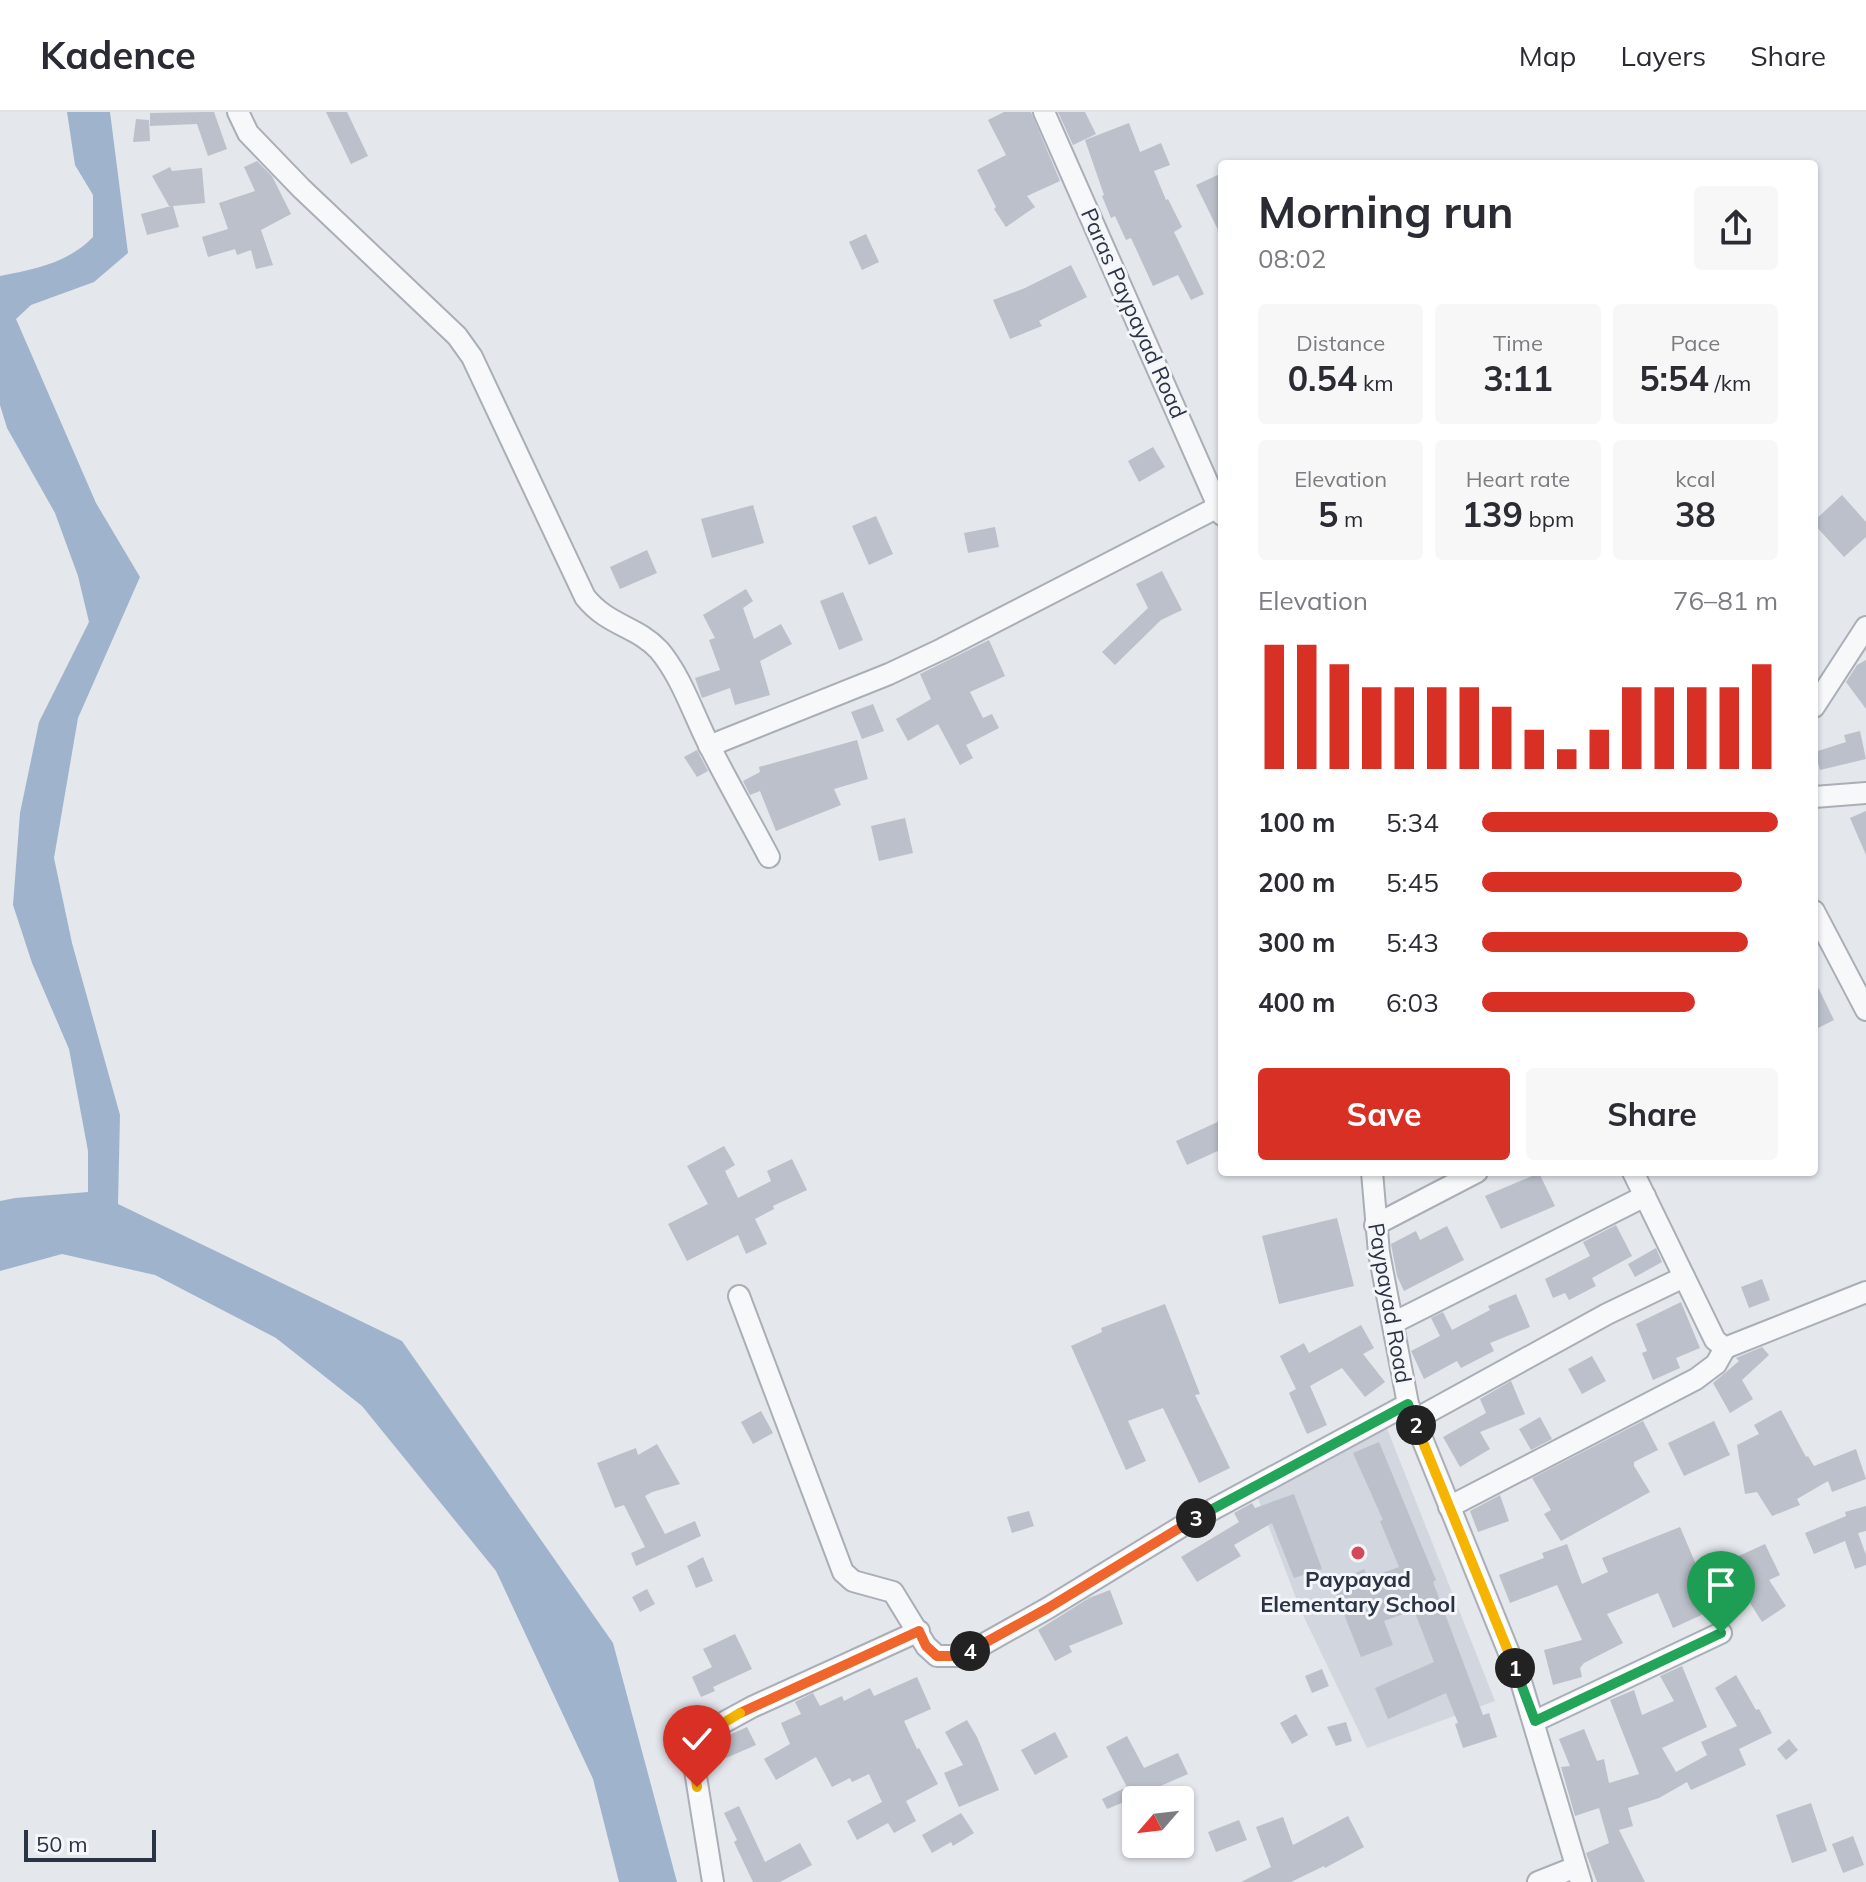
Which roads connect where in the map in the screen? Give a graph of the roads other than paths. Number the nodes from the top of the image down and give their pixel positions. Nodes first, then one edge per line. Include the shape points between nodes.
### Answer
1 (238, 112) edge
2 (1044, 112) edge
3 (1218, 506) edge
4 (1218, 512) edge
5 (1866, 627) edge
6 (1818, 701) edge
7 (709, 746) junction
8 (1866, 793) edge
9 (1818, 797) edge
10 (769, 857) dead end
11 (1818, 919) edge
12 (1866, 1010) edge
13 (1372, 1176) edge
14 (1469, 1176) edge
15 (1635, 1176) edge
16 (1645, 1196) junction
17 (1375, 1225) junction
18 (1684, 1277) junction
19 (1866, 1292) edge
20 (739, 1296) dead end
21 (1393, 1323) junction
22 (1725, 1348) junction
23 (1411, 1412) junction
24 (1449, 1507) junction
25 (919, 1631) junction
26 (1721, 1633) dead end
27 (1535, 1721) junction
28 (1578, 1874) edge
29 (713, 1882) edge
30 (1538, 1882) edge

1 - 7 street via 248,133 301,188 457,336 472,357 585,597 597,612 658,650
2 - 3 street, Paras Paypayad Road
4 - 7 street via 929,655
5 - 6 street
7 - 10 street
8 - 9 street
11 - 12 street
13 - 17 street, Paypayad Road
14 - 17 street
15 - 16 street
16 - 18 street
16 - 21 street
17 - 21 street, Paypayad Road
18 - 22 street via 1715,1340
18 - 23 street
19 - 22 street
20 - 25 street via 843,1572 853,1581 893,1592
21 - 23 street, Paypayad Road
22 - 24 street via 1716,1364 1696,1379
23 - 24 street, Paypayad Road
23 - 25 street via 1184,1525 975,1649 937,1656
24 - 27 street, Paypayad Road
25 - 29 street via 752,1707 700,1737 693,1758
26 - 27 street
27 - 28 street, Paypayad Road
28 - 30 street

